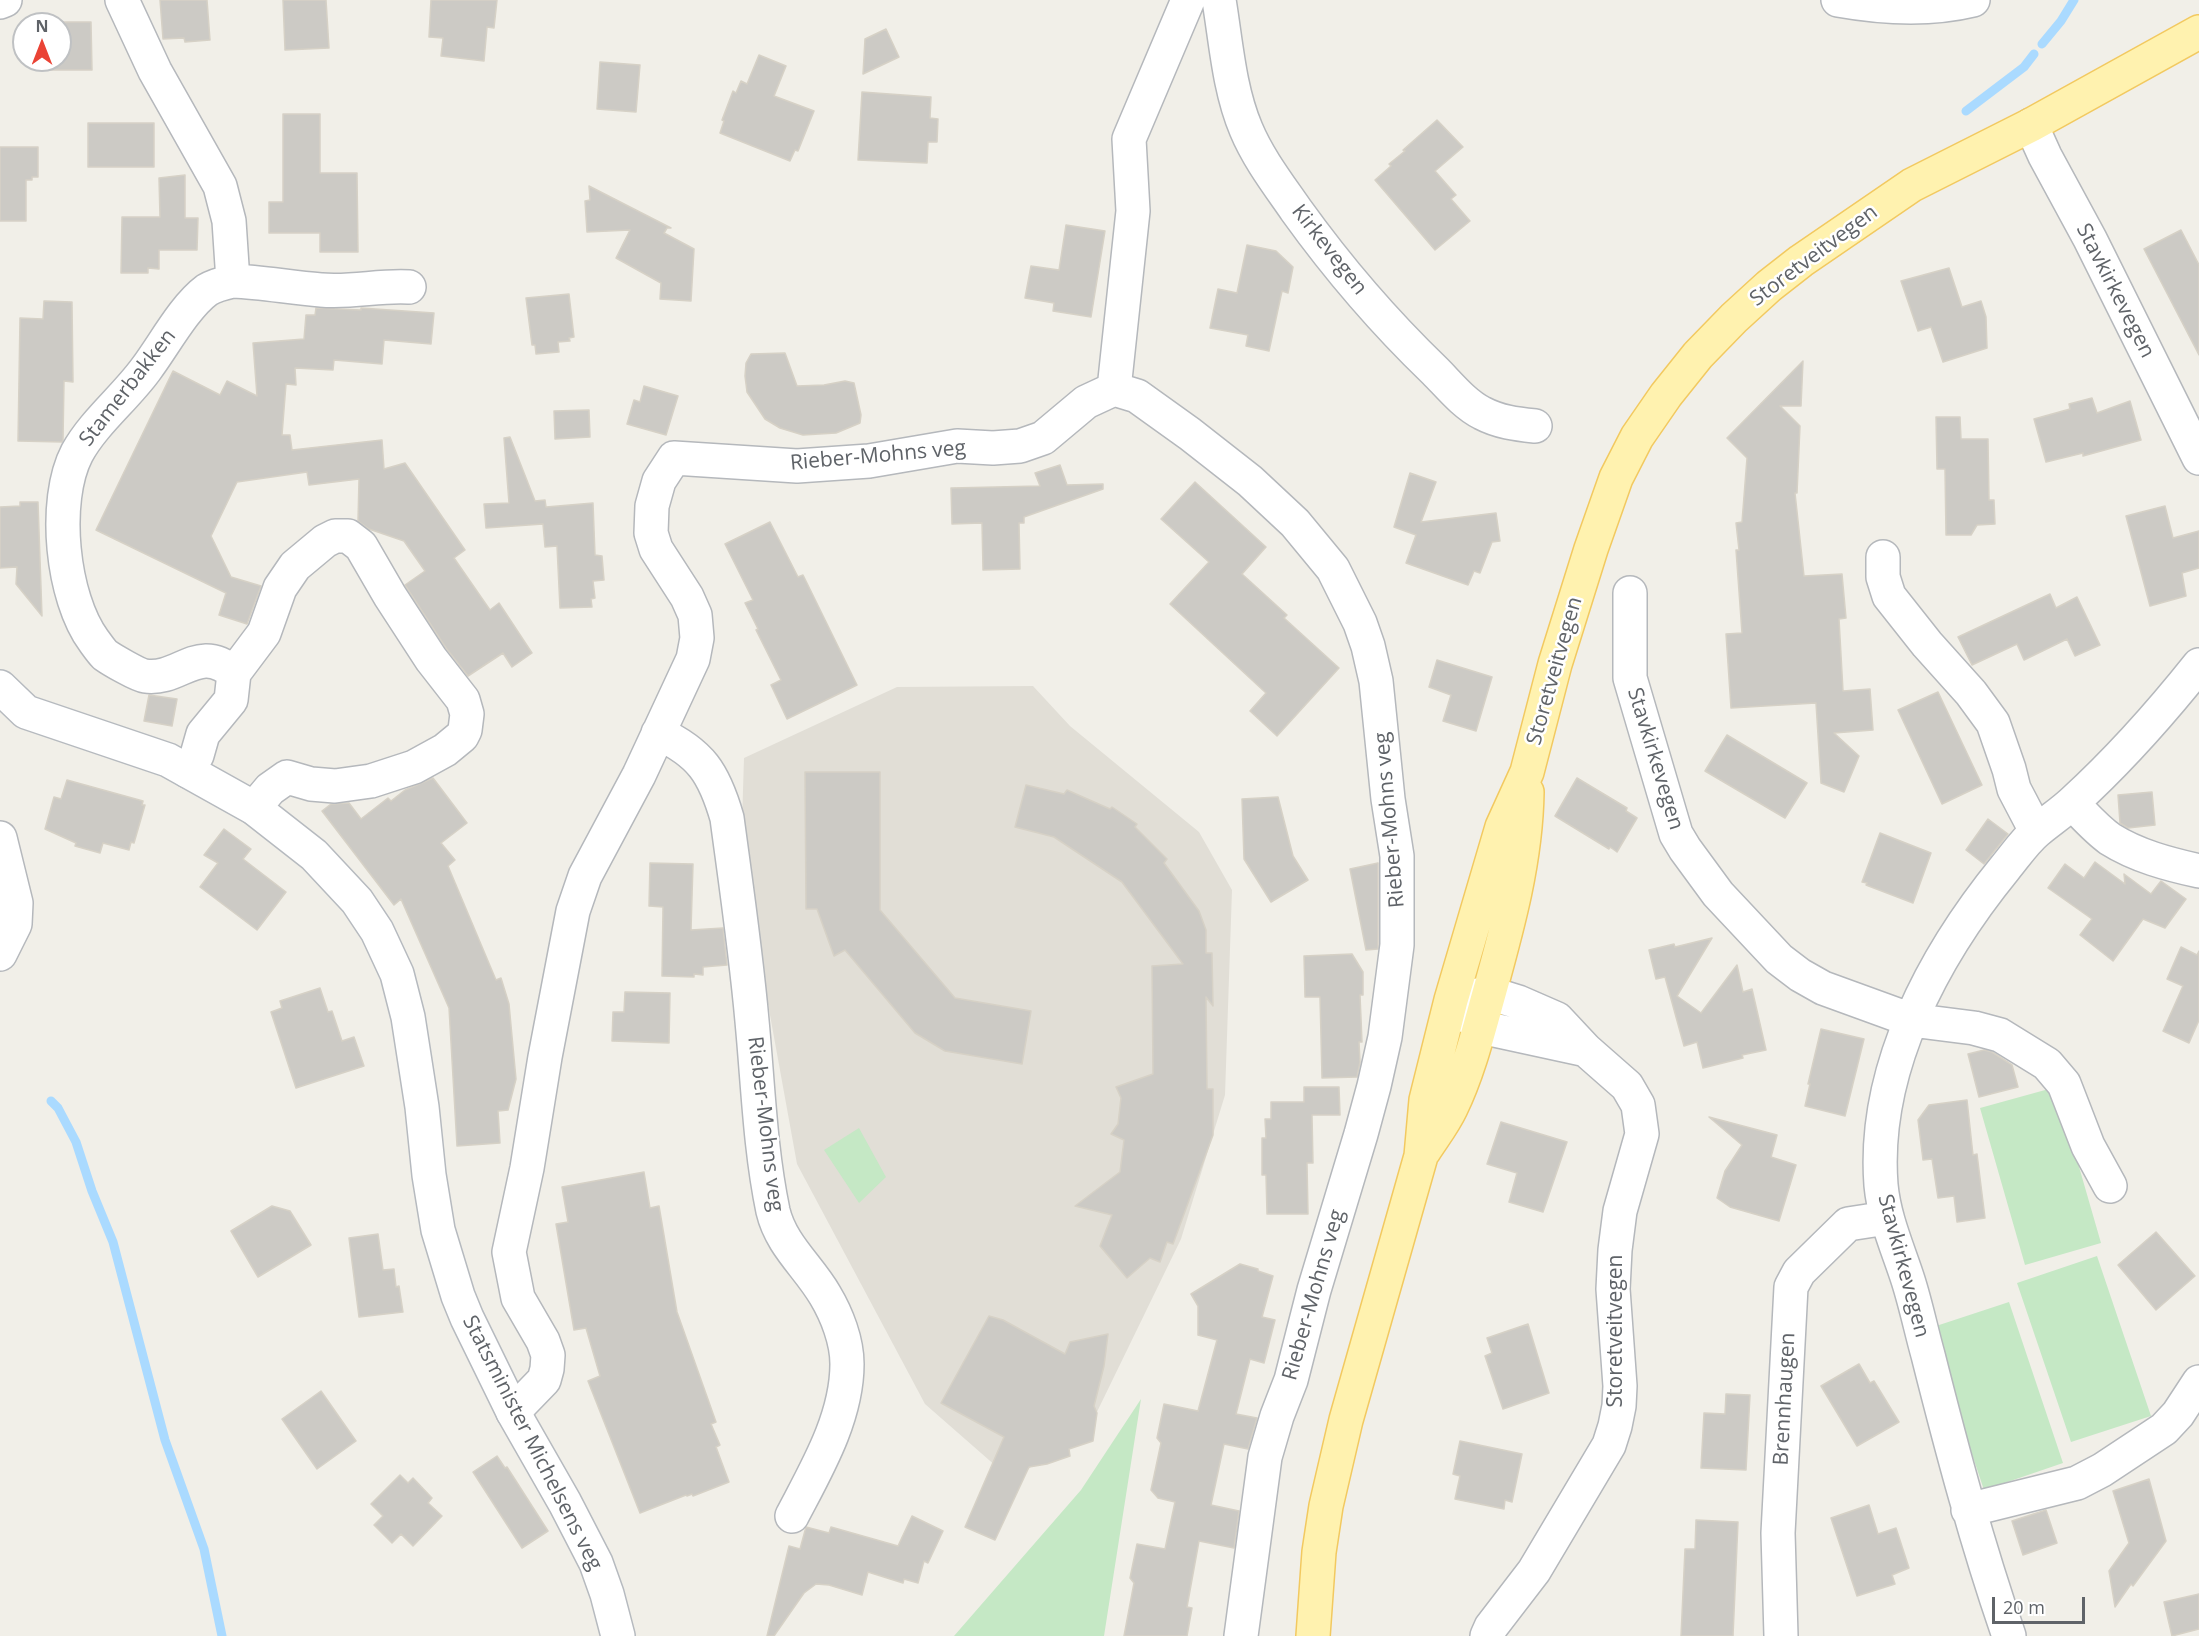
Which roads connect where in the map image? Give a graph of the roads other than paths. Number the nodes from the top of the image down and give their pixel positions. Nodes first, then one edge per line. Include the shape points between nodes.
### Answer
1 (5, 0) edge
2 (122, 0) edge
3 (1188, 0) edge
4 (1219, 0) edge
5 (1838, 0) edge
6 (1973, 0) edge
7 (0, 2) edge
8 (2194, 32) edge
9 (2031, 125) junction
10 (233, 281) junction
11 (409, 287) dead end
12 (1114, 389) junction
13 (1535, 426) dead end
14 (2199, 458) edge
15 (1883, 557) dead end
16 (1630, 593) dead end
17 (2199, 665) edge
18 (234, 673) junction
19 (2, 693) edge
20 (658, 733) junction
21 (188, 771) junction
22 (1527, 772) junction
23 (2072, 803) junction
24 (254, 808) junction
25 (2036, 831) junction
26 (0, 838) edge
27 (2199, 871) edge
28 (0, 954) edge
29 (1489, 993) junction
30 (1451, 1000) junction
31 (1911, 1020) junction
32 (1480, 1027) junction
33 (1586, 1050) junction
34 (1421, 1156) junction
35 (2110, 1186) dead end
36 (1887, 1218) junction
37 (2199, 1382) edge
38 (513, 1412) junction
39 (1968, 1510) junction
40 (792, 1516) dead end
41 (618, 1636) edge
42 (1241, 1636) edge
43 (1313, 1636) edge
44 (1487, 1636) edge
45 (1781, 1636) edge
46 (2009, 1636) edge

1 - 7 street
2 - 10 street via 155,71 220,186 229,221
3 - 12 street via 1129,139 1132,211
4 - 13 street, Kirkevegen via 1245,126 1265,164 1313,233 1379,313 1464,400 1506,423
5 - 6 street via 1907,8 1949,6
8 - 9 main road, Storetveitvegen
9 - 14 street, Stavkirkevegen
9 - 22 main road, Storetveitvegen via 1912,184 1801,261 1734,318 1666,394 1616,478 1559,653
10 - 11 street, Stamerbakken via 322,291
10 - 18 street, Stamerbakken via 207,290 188,308 138,381 84,441 64,499 63,538 75,607 85,629 104,654 144,676 164,675 202,660 223,664
12 - 20 street, Rieber-Mohns veg via 1086,402 1043,438 1020,447 957,446 869,461 797,466 674,458 659,481 652,506 651,533 656,549 695,615 697,638 693,659
12 - 42 street, Rieber-Mohns veg via 1137,396 1250,481 1295,523 1333,569 1360,623 1376,681 1397,856 1397,945 1384,1037 1361,1134 1265,1457
15 - 25 street via 1883,577 1889,596 1993,723 2014,789
16 - 31 street, Stavkirkevegen via 1630,678 1676,834 1684,849 1718,894 1779,959 1823,988
17 - 23 street, Stavkirkevegen via 2156,717
18 - 21 street via 231,700 203,734
18 - 24 street via 264,633 280,588 295,566 325,541 348,536 361,546 431,658 463,700 467,714 462,736 414,767 371,781 335,786 287,777
19 - 21 street, Statsminister Michelsens veg via 26,712
20 - 38 street, Rieber-Mohns veg via 585,876 573,911 509,1252 518,1298 543,1341 547,1369 544,1380
20 - 40 street, Rieber-Mohns veg via 693,753 713,778 722,800 747,967 763,1143 774,1212 785,1242 825,1295 846,1344 847,1366 839,1412 825,1452
21 - 24 street, Statsminister Michelsens veg
22 - 29 main road, Storetveitvegen via 1526,814 1514,900
22 - 30 main road, Storetveitvegen via 1502,827
23 - 25 street, Stavkirkevegen
23 - 27 street via 2110,839 2135,853
24 - 38 street, Statsminister Michelsens veg via 314,855 357,901 377,931 397,974 408,1017 438,1230 466,1318
25 - 31 street, Stavkirkevegen via 1953,940
26 - 28 street via 16,903 15,924
29 - 30 street
29 - 32 main road, Storetveitvegen
29 - 33 street, Storetveitvegen via 1557,1019
30 - 32 street
30 - 34 main road, Storetveitvegen via 1426,1100
31 - 35 street, Stavkirkevegen via 2000,1035 2047,1064 2064,1084 2088,1146
31 - 36 street, Stavkirkevegen via 1891,1083 1881,1139 1881,1185
32 - 33 street, Storetveitvegen
32 - 34 main road, Storetveitvegen via 1462,1083
33 - 44 street, Storetveitvegen via 1627,1086 1641,1119 1640,1148 1620,1211 1615,1250 1619,1406 1608,1445 1580,1495
34 - 43 main road, Storetveitvegen via 1331,1485 1319,1552
36 - 39 street, Stavkirkevegen via 1909,1283
36 - 45 street, Brennhaugen via 1848,1224 1798,1272 1791,1287 1778,1533
37 - 39 street via 2164,1430 2102,1470 2077,1483
38 - 41 street, Statsminister Michelsens veg via 596,1563
39 - 46 street, Stavkirkevegen

